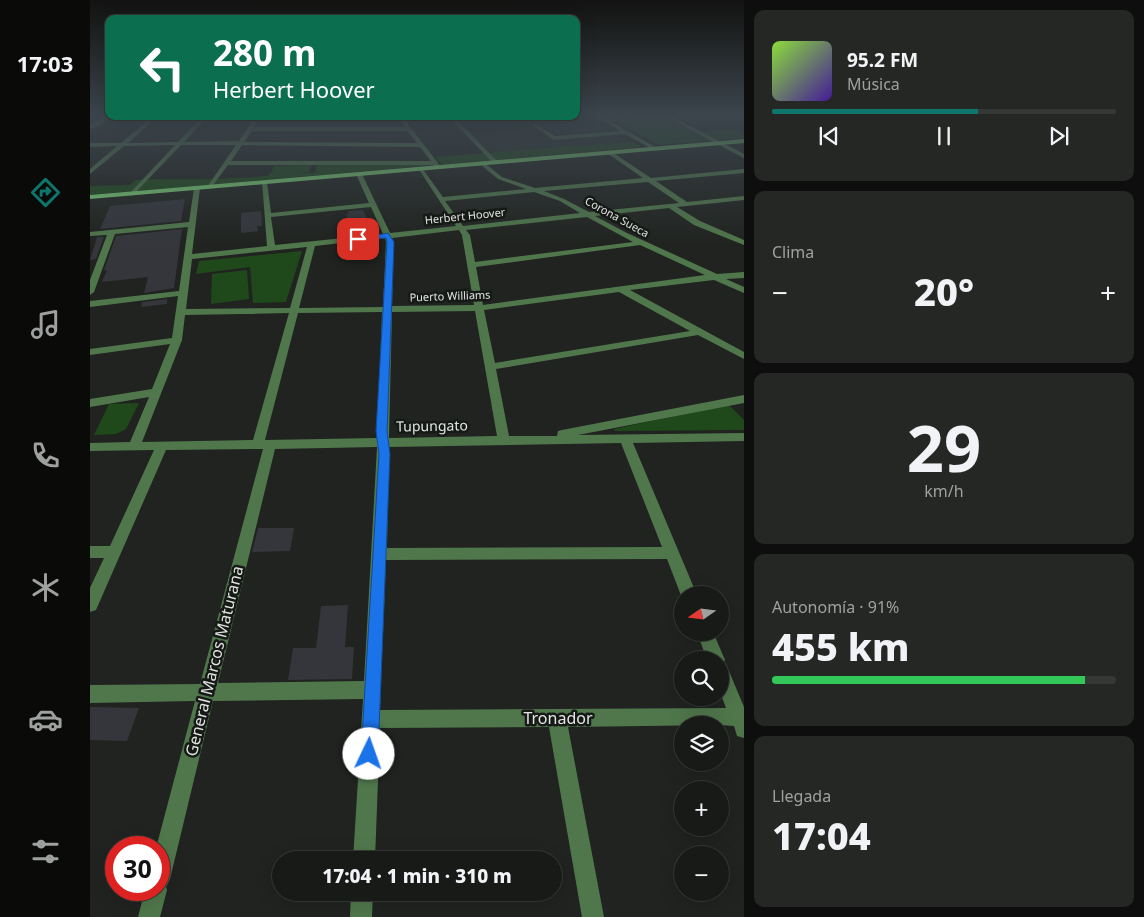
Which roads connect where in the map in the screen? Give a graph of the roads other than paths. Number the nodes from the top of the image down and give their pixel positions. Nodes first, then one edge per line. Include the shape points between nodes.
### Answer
1 (106, 159) edge
2 (165, 159) edge
3 (229, 159) edge
4 (432, 159) edge
5 (492, 159) edge
6 (532, 159) edge
7 (619, 159) edge
8 (495, 162) junction
9 (226, 163) junction
10 (482, 163) junction
11 (437, 165) junction
12 (420, 169) junction
13 (744, 170) edge
14 (90, 172) edge
15 (359, 174) junction
16 (647, 178) junction
17 (264, 182) junction
18 (210, 187) junction
19 (197, 188) junction
20 (533, 190) junction
21 (132, 194) junction
22 (90, 197) edge
23 (744, 198) edge
24 (441, 199) junction
25 (685, 204) junction
26 (374, 205) junction
27 (670, 206) junction
28 (588, 214) junction
29 (268, 215) junction
30 (192, 224) junction
31 (460, 228) junction
32 (112, 232) junction
33 (744, 232) edge
34 (90, 234) edge
35 (723, 234) junction
36 (388, 236) junction
37 (744, 242) edge
38 (312, 244) junction
39 (641, 244) junction
40 (271, 248) junction
41 (188, 257) junction
42 (471, 265) junction
43 (744, 275) edge
44 (717, 278) junction
45 (621, 289) junction
46 (744, 290) edge
47 (90, 292) edge
48 (184, 293) junction
49 (90, 304) edge
50 (479, 308) junction
51 (388, 309) junction
52 (294, 310) junction
53 (182, 312) junction
54 (700, 332) junction
55 (177, 340) junction
56 (90, 352) edge
57 (744, 356) edge
58 (490, 368) junction
59 (157, 392) junction
60 (744, 399) edge
61 (90, 403) edge
62 (744, 438) edge
63 (625, 439) junction
64 (504, 440) junction
65 (529, 440) junction
66 (383, 442) junction
67 (264, 444) junction
68 (134, 446) junction
69 (162, 446) junction
70 (90, 447) edge
71 (90, 552) edge
72 (114, 552) junction
73 (379, 554) junction
74 (672, 554) junction
75 (685, 586) edge
76 (90, 605) edge
77 (372, 690) junction
78 (729, 691) edge
79 (206, 693) junction
80 (90, 694) edge
81 (557, 718) junction
82 (371, 719) junction
83 (742, 721) edge
84 (170, 836) edge
85 (364, 851) edge
86 (153, 901) edge
87 (362, 901) edge
88 (149, 917) edge
89 (361, 917) edge
90 (593, 917) edge

1 - 14 street
2 - 21 street
3 - 9 street
4 - 11 street
5 - 8 street
6 - 8 main road
7 - 16 street
8 - 10 main road
9 - 11 street
9 - 18 street
10 - 11 main road
10 - 20 street, Corona Sueca via 500,178
11 - 12 main road
12 - 15 main road
12 - 24 street
13 - 16 street
15 - 17 main road
15 - 26 street
16 - 20 street
16 - 25 street
17 - 18 main road
17 - 29 street
18 - 19 main road
19 - 21 main road
19 - 30 street
20 - 24 street
20 - 28 street, Corona Sueca
21 - 22 main road
23 - 25 street, Herbert Hoover
24 - 31 street
25 - 27 street, Herbert Hoover
26 - 29 street
26 - 36 street
27 - 28 street, Herbert Hoover
27 - 35 street via 697,224
28 - 31 street, Herbert Hoover
28 - 39 street, Corona Sueca
29 - 40 street
30 - 32 street
30 - 41 street
31 - 36 street, Herbert Hoover
31 - 42 street via 466,235
32 - 34 street
32 - 47 street
33 - 35 street
35 - 37 street
36 - 38 street, Herbert Hoover
36 - 51 street
38 - 40 street, Herbert Hoover
38 - 52 street, General Marcos Maturana
39 - 42 street
39 - 44 street, Corona Sueca
40 - 41 street, Herbert Hoover
41 - 48 street
42 - 50 street
43 - 44 street, Puerto Williams
44 - 45 street, Puerto Williams
44 - 46 street, Corona Sueca
45 - 50 street, Puerto Williams
45 - 54 street
48 - 49 street
48 - 53 street
50 - 51 street, Puerto Williams
50 - 58 street
51 - 52 street, Puerto Williams
51 - 66 street
52 - 53 street, Puerto Williams
52 - 67 street, General Marcos Maturana
53 - 55 street
54 - 57 street
54 - 58 street
55 - 56 street
55 - 59 street
58 - 64 street
59 - 61 street
59 - 68 street
60 - 65 street
62 - 63 street, Tupungato
63 - 65 street, Tupungato
63 - 74 street
64 - 65 street, Tupungato
64 - 66 street, Tupungato
66 - 67 street, Tupungato
66 - 73 street
67 - 69 street, Tupungato
67 - 79 street, General Marcos Maturana
68 - 69 street, Tupungato
68 - 70 street, Tupungato
69 - 72 street
71 - 72 street
72 - 76 street
73 - 74 street
73 - 77 street
74 - 75 street
77 - 79 street
77 - 82 street
78 - 83 street
79 - 80 street
79 - 84 street, General Marcos Maturana
81 - 82 street, Tronador
81 - 83 street, Tronador
81 - 90 street
82 - 85 street
86 - 88 street
87 - 89 street

